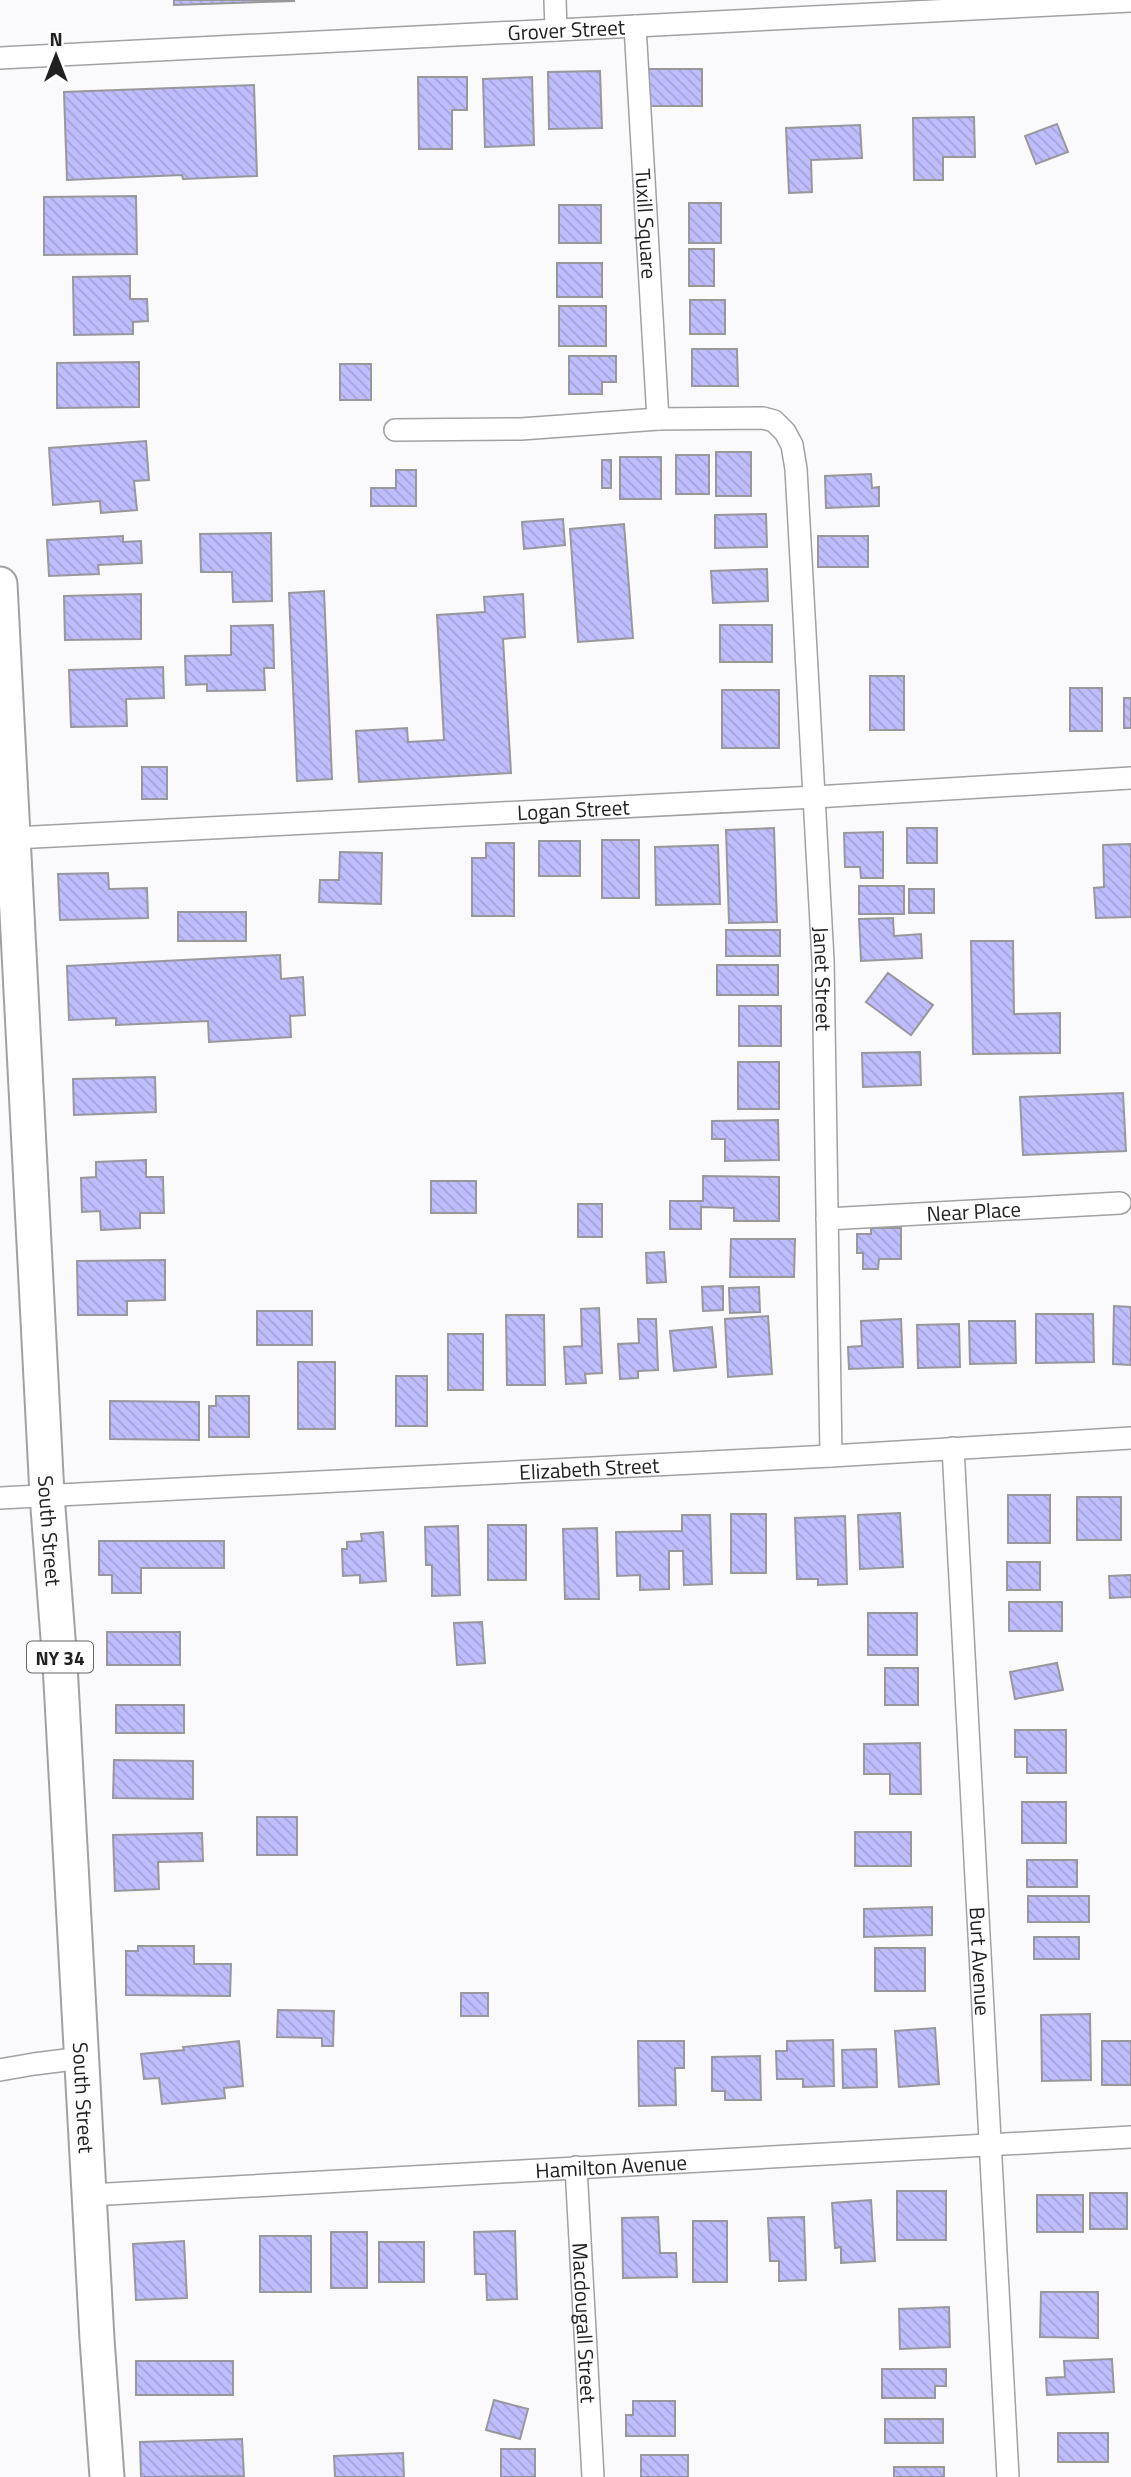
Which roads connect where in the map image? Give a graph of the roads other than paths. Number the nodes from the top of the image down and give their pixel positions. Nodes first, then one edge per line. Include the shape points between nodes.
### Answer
1 (555, 0) edge
2 (1131, 1) edge
3 (635, 26) junction
4 (556, 30) junction
5 (0, 58) edge
6 (659, 419) junction
7 (395, 430) dead end
8 (0, 584) edge
9 (4, 719) edge
10 (1131, 778) edge
11 (815, 797) junction
12 (14, 838) junction
13 (1120, 1203) dead end
14 (827, 1219) junction
15 (1131, 1438) edge
16 (953, 1448) junction
17 (831, 1456) junction
18 (47, 1495) junction
19 (0, 1498) edge
20 (82, 2058) junction
21 (0, 2070) edge
22 (1131, 2137) edge
23 (990, 2146) junction
24 (576, 2167) junction
25 (90, 2195) junction
26 (107, 2477) edge
27 (593, 2477) edge
28 (1008, 2477) edge

1 - 4 street
2 - 3 street, Grover Street
3 - 4 street, Grover Street
3 - 6 street, Tuxill Square
4 - 5 street, Grover Street
6 - 7 street via 521,429
6 - 11 street, Janet Street via 764,418 774,421 792,446
8 - 9 main road, South Street / NY 34
9 - 12 main road, South Street / NY 34
10 - 11 street, Logan Street
11 - 12 street, Logan Street
11 - 14 street, Janet Street
12 - 18 main road, South Street / NY 34
13 - 14 street, Near Place
14 - 17 street, Janet Street
15 - 16 street, Elizabeth Street
16 - 17 street, Elizabeth Street
16 - 23 street, Burt Avenue
17 - 18 street, Elizabeth Street
18 - 19 street, Elizabeth Street
18 - 20 main road, South Street / NY 34
20 - 21 street
20 - 25 main road, South Street / NY 34
22 - 23 street, Hamilton Avenue
23 - 24 street, Hamilton Avenue
23 - 28 street, Burt Avenue
24 - 25 street, Hamilton Avenue
24 - 27 street, Macdougall Street
25 - 26 main road, South Street / NY 34

